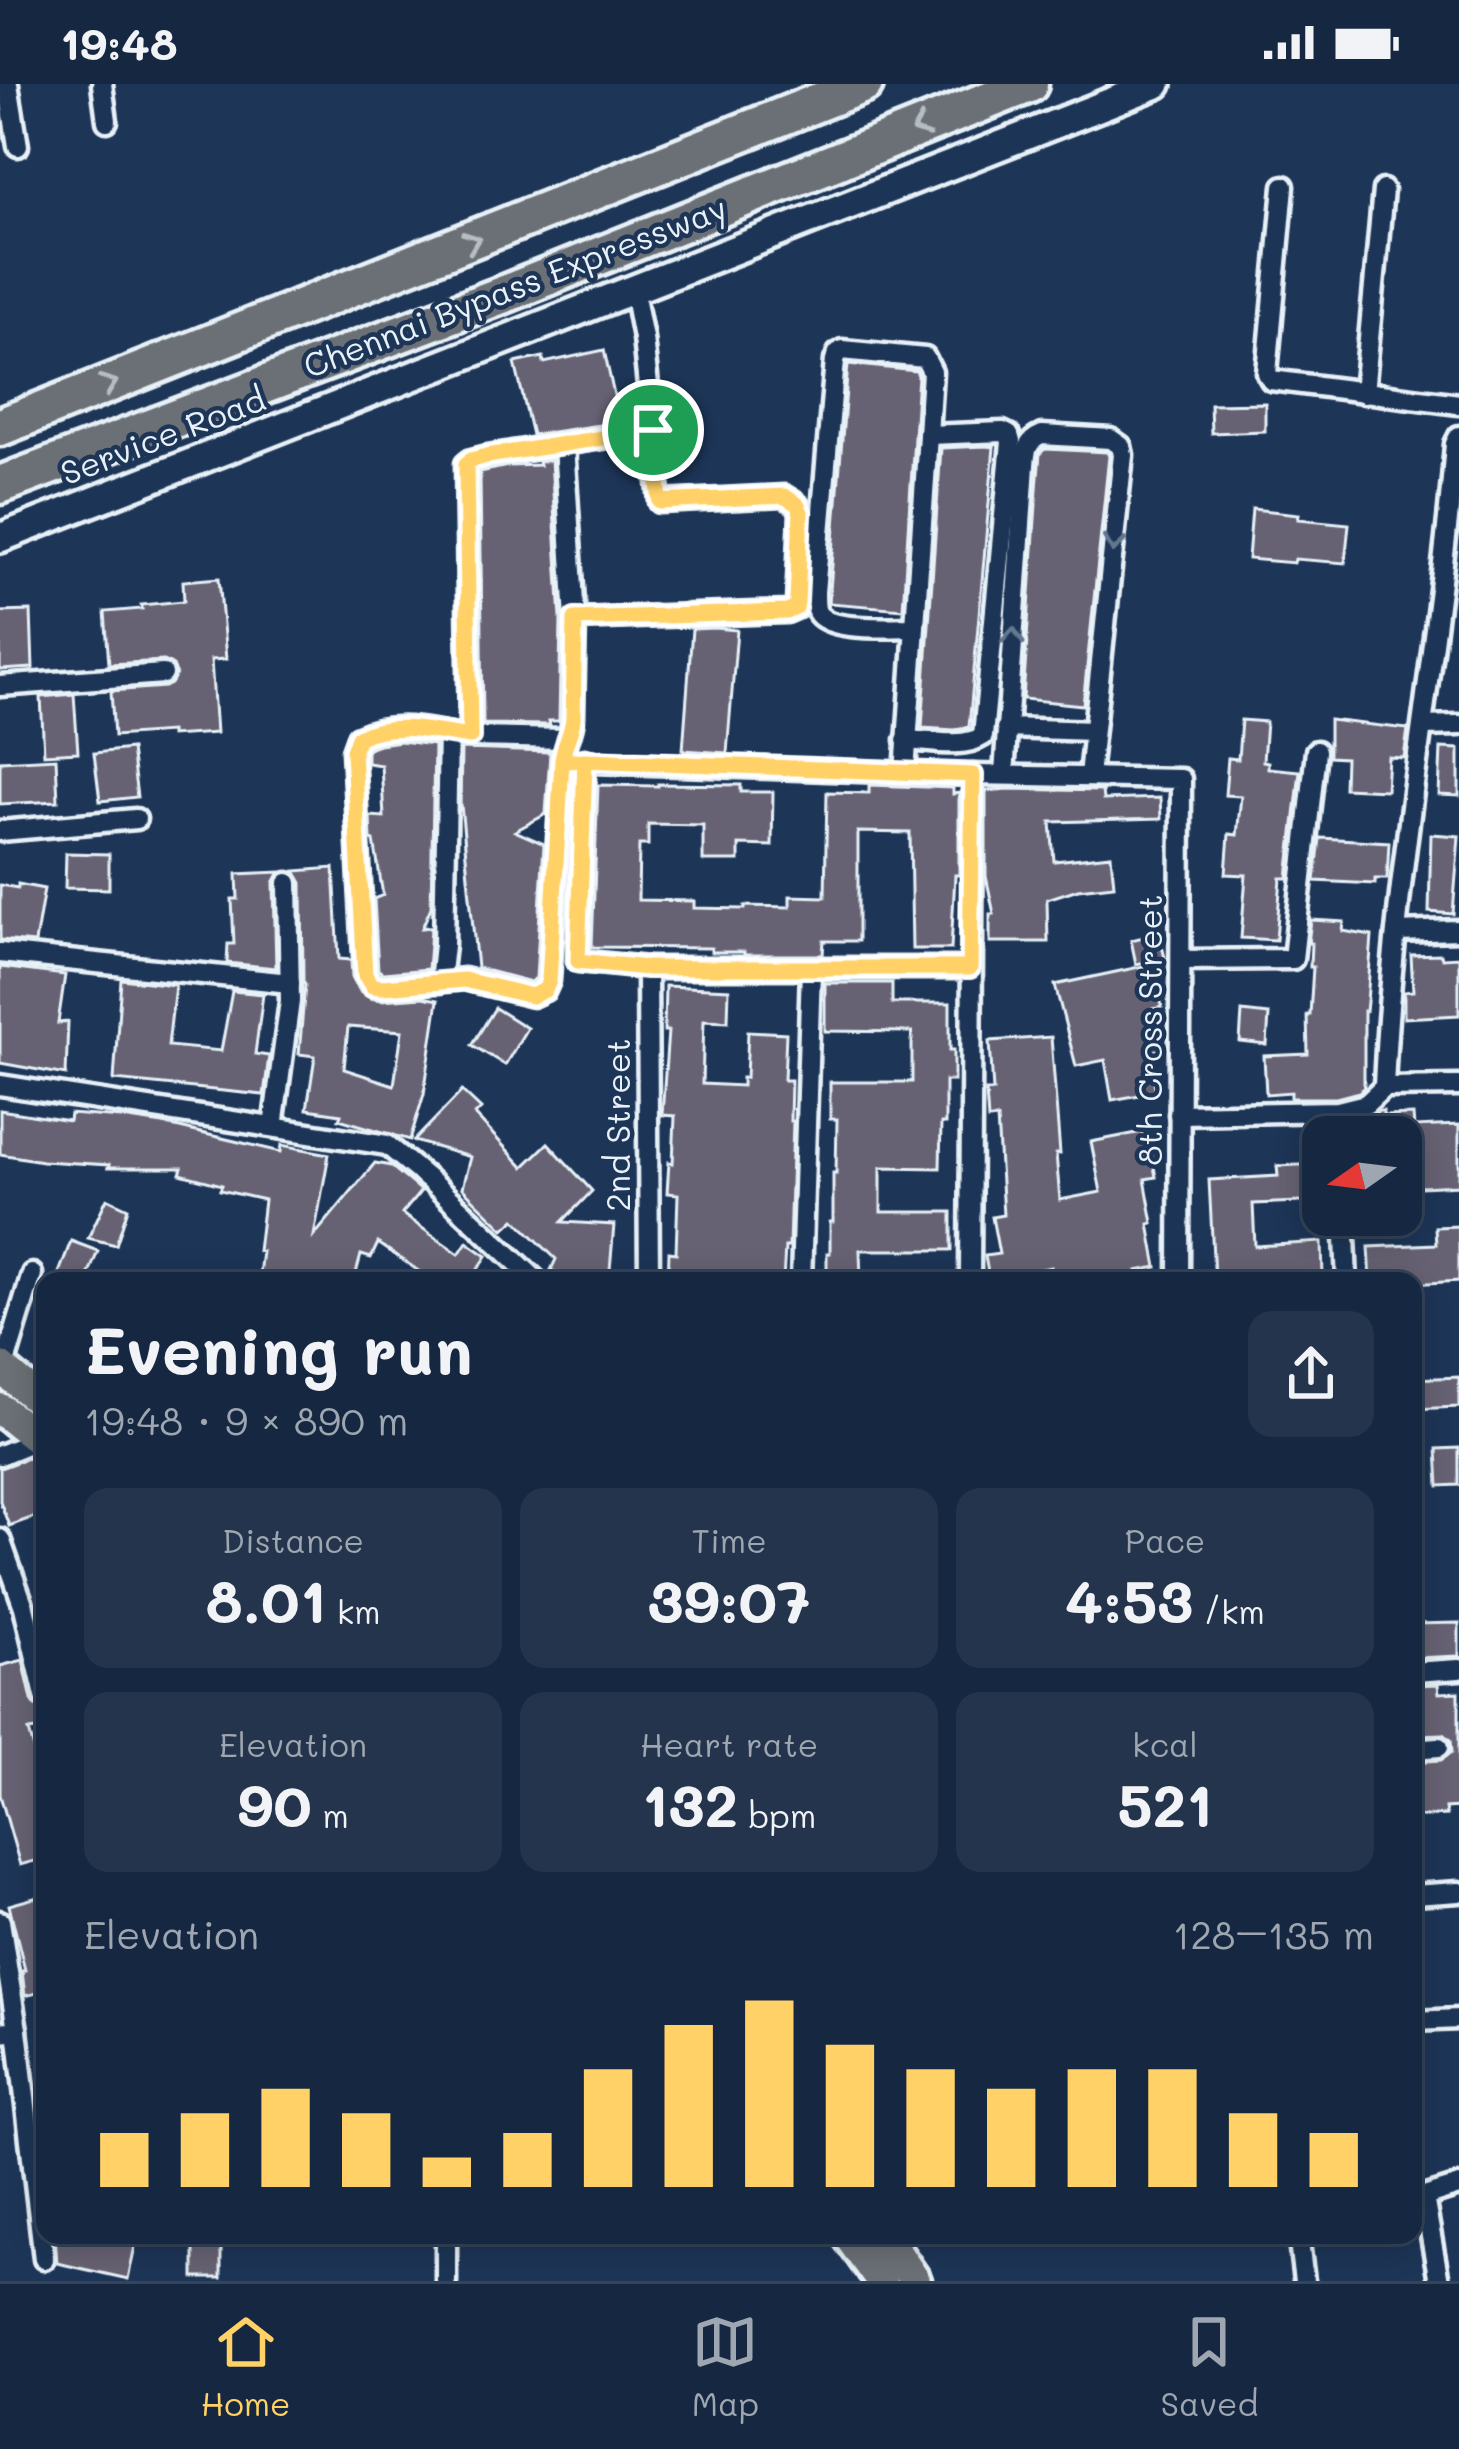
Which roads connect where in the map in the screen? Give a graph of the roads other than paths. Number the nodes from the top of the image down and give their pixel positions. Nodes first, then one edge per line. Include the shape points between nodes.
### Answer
1 (8, 84) edge
2 (102, 84) edge
3 (864, 84) edge
4 (1029, 84) edge
5 (1157, 84) edge
6 (107, 121) dead end
7 (18, 146) dead end
8 (1284, 186) dead end
9 (1383, 190) dead end
10 (634, 291) junction
11 (1364, 392) junction
12 (1459, 404) edge
13 (0, 427) edge
14 (653, 430) junction
15 (928, 435) junction
16 (1459, 436) edge
17 (564, 445) junction
18 (0, 485) edge
19 (0, 538) edge
20 (575, 619) junction
21 (914, 627) junction
22 (163, 674) dead end
23 (0, 686) edge
24 (1459, 725) edge
25 (1423, 726) junction
26 (1006, 728) junction
27 (1093, 730) junction
28 (448, 734) junction
29 (470, 737) junction
30 (566, 740) junction
31 (906, 740) junction
32 (1316, 751) dead end
33 (585, 760) junction
34 (562, 761) junction
35 (905, 773) junction
36 (973, 775) junction
37 (1004, 775) junction
38 (1089, 776) junction
39 (136, 819) dead end
40 (0, 831) edge
41 (288, 883) dead end
42 (1459, 930) edge
43 (1396, 932) junction
44 (0, 953) edge
45 (1181, 960) junction
46 (647, 968) junction
47 (970, 968) junction
48 (811, 969) junction
49 (440, 982) junction
50 (290, 983) junction
51 (0, 1085) edge
52 (1459, 1086) edge
53 (1384, 1088) junction
54 (1338, 1111) junction
55 (1180, 1114) junction
56 (1338, 1116) edge
57 (273, 1127) junction
58 (1345, 1236) edge
59 (527, 1272) edge
60 (649, 1272) edge
61 (801, 1272) edge
62 (970, 1272) edge
63 (1179, 1272) edge
64 (1347, 1272) edge
65 (32, 1274) dead end
66 (2, 1369) edge
67 (36, 1398) edge
68 (0, 1409) edge
69 (36, 1437) edge
70 (36, 1444) edge
71 (0, 1455) edge
72 (0, 1539) edge
73 (36, 1658) edge
74 (1459, 1669) edge
75 (1422, 1671) edge
76 (1439, 1747) dead end
77 (1422, 1748) edge
78 (1459, 1892) edge
79 (1422, 1894) edge
80 (0, 1921) edge
81 (1459, 2019) edge
82 (1422, 2021) edge
83 (9, 2031) edge
84 (1459, 2186) edge
85 (1422, 2198) edge
86 (36, 2207) edge
87 (1422, 2215) edge
88 (42, 2244) edge
89 (446, 2244) edge
90 (854, 2244) edge
91 (896, 2244) edge
92 (1299, 2244) edge
93 (44, 2259) dead end
94 (446, 2281) edge
95 (881, 2281) edge
96 (916, 2281) edge
97 (1304, 2281) edge
98 (1439, 2281) edge

1 - 7 street
2 - 6 street
13 -> 3 highway, Chennai Bypass Expressway
4 -> 18 highway, Chennai Bypass Expressway
5 - 10 street, Service Road
8 - 11 street via 1269,377
9 - 11 street
10 - 14 street
10 - 19 street, Service Road
11 - 12 street
14 - 17 street
14 - 20 street via 660,502 784,496 797,504 796,608
15 - 21 street
15 - 21 street via 932,372 925,358 838,353 816,608 830,623
15 - 31 street via 1003,432 1011,442 983,736
16 - 25 street
17 - 20 street
17 - 29 street via 466,464
20 - 30 street
21 - 31 street
22 - 23 street
24 - 25 street
25 - 43 street
26 - 27 street
26 -> 27 street via 1027,448 1042,435 1112,439 1124,455
26 - 37 street
27 - 38 street
28 - 29 street
28 - 49 street
28 - 49 street via 374,730 358,737 353,751 365,975 372,986
29 - 30 street
30 - 34 street
31 - 35 street
32 - 45 street via 1293,959
33 - 34 street
33 - 35 street
33 - 46 street via 578,961
34 - 49 street via 545,990 532,996
35 - 36 street
36 - 37 street
36 - 47 street
37 - 38 street
38 - 45 street, 8th Cross Street via 1181,778
39 - 40 street
41 - 50 street
42 - 43 street
43 - 53 street
44 - 50 street
45 - 55 street, 8th Cross Street
46 - 48 street
46 - 60 street, 2nd Street
47 - 48 street
47 - 62 street
48 - 61 street
50 - 57 street
51 - 57 street
52 - 53 street
53 - 54 street via 1366,1104
54 - 55 street
54 - 56 street
55 - 63 street, 8th Cross Street
57 - 59 street via 387,1145
58 - 64 street
65 - 66 street
66 - 67 main road
68 - 69 main road
70 - 71 street
72 - 73 street
74 - 75 street
76 - 77 street
78 - 79 street
80 - 83 street
81 - 82 street
83 - 86 street
84 - 85 street
87 - 98 street
88 - 93 street
89 - 94 street
90 - 95 main road
91 - 96 main road
92 - 97 street

